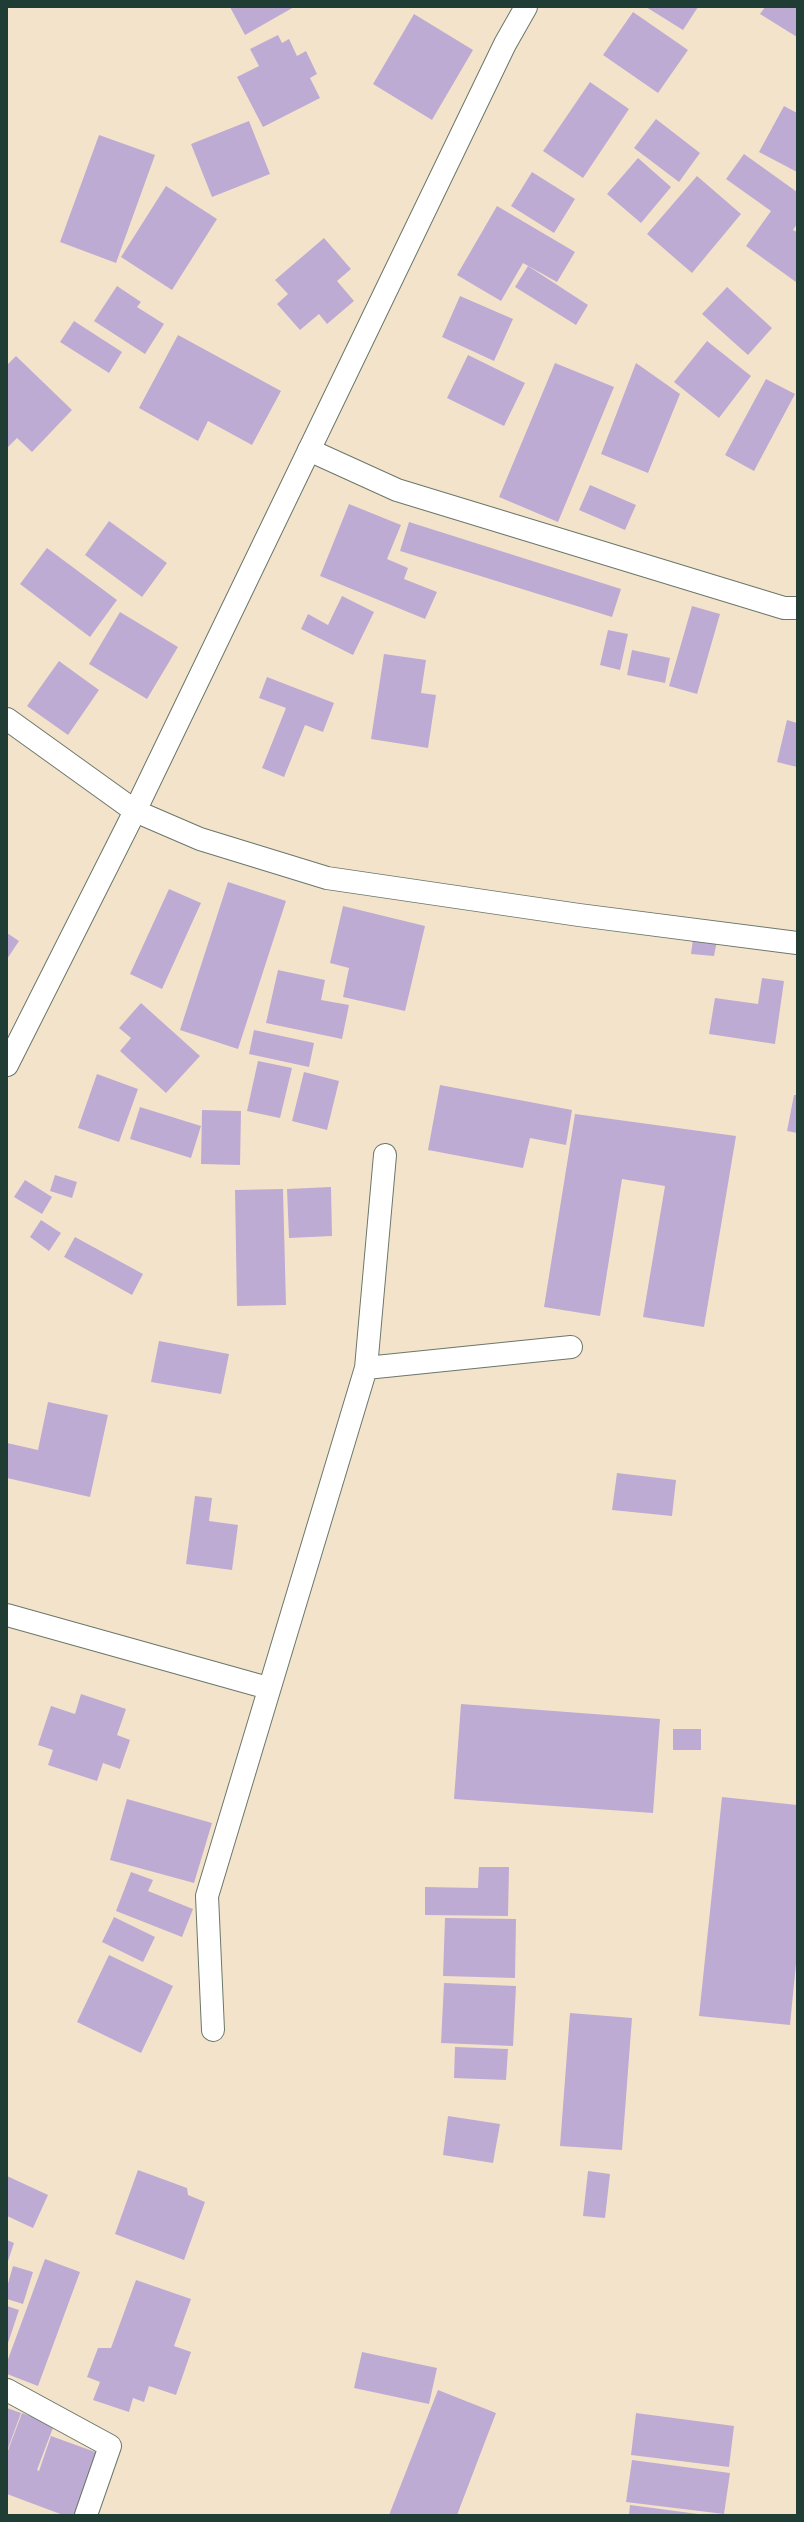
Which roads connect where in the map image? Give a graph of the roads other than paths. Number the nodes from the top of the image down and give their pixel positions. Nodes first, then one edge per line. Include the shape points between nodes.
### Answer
1 (526, 7) edge
2 (309, 450) junction
3 (797, 608) edge
4 (7, 719) edge
5 (135, 811) junction
6 (797, 943) edge
7 (7, 1065) edge
8 (385, 1155) dead end
9 (571, 1347) dead end
10 (366, 1368) junction
11 (7, 1615) edge
12 (268, 1688) junction
13 (213, 2030) dead end
14 (7, 2390) edge
15 (86, 2515) edge

1 - 2 street via 505,44
2 - 3 street via 397,490 784,608
2 - 5 street
4 - 5 street
5 - 6 street via 200,838 327,878 579,915
5 - 7 street
8 - 10 street
9 - 10 street
10 - 12 street
11 - 12 street
12 - 13 street via 207,1896
14 - 15 street via 110,2446

